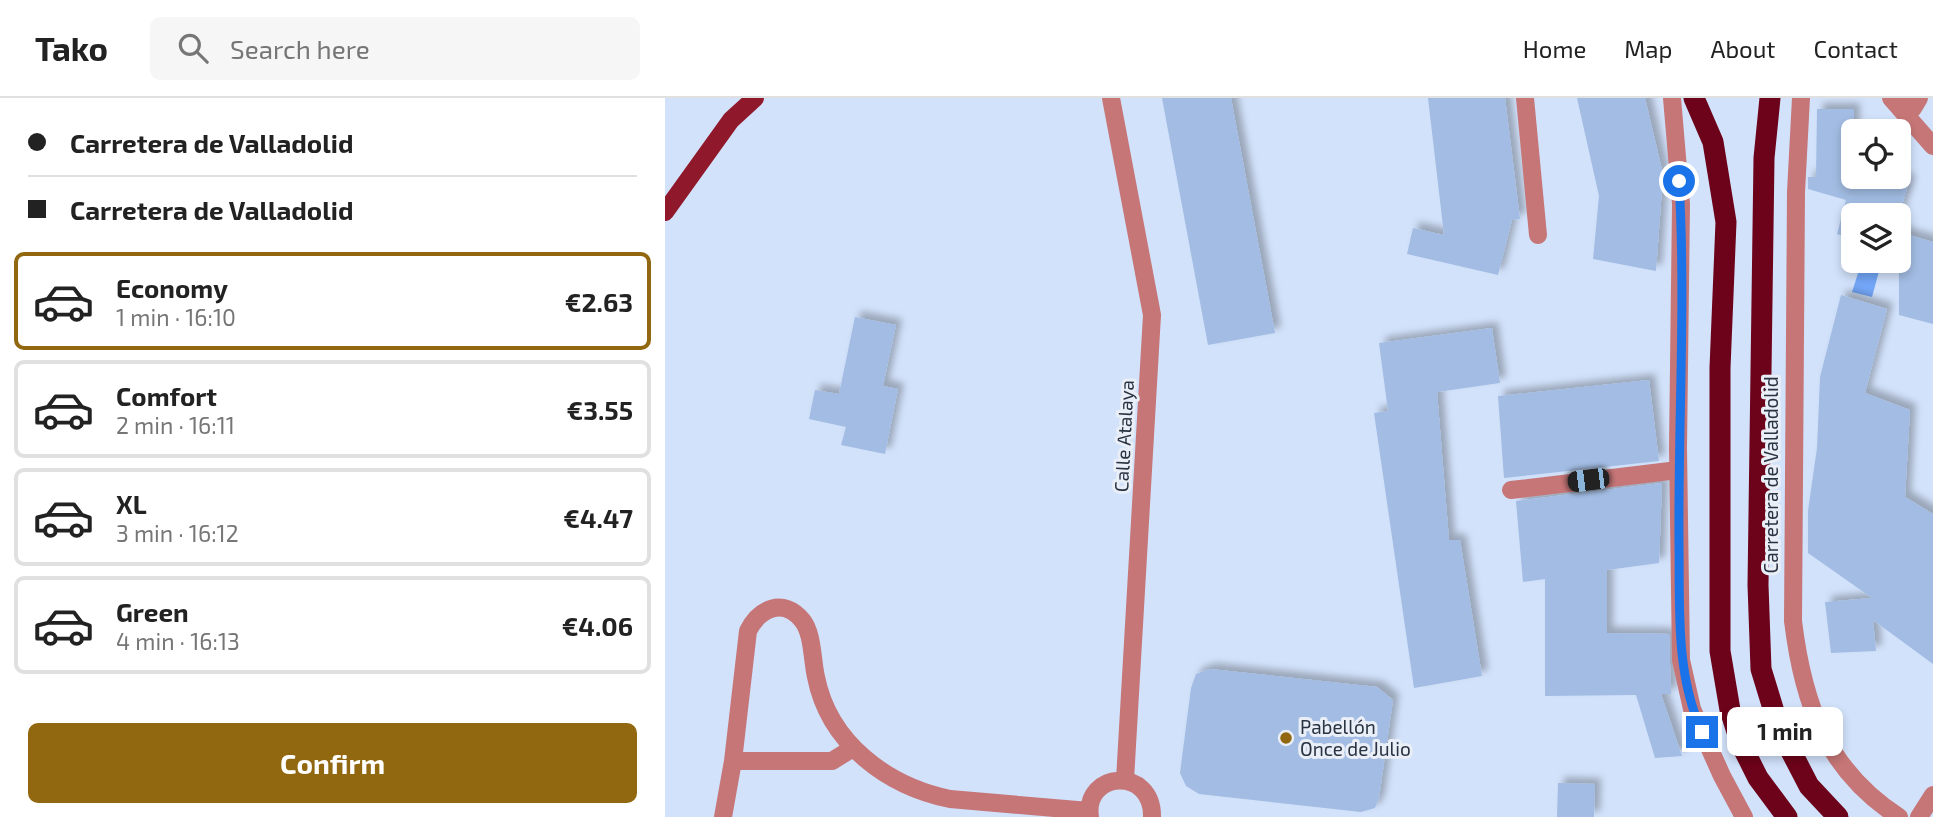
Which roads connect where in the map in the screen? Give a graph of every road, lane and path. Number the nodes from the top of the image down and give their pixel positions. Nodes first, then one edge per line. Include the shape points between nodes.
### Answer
1 (755, 98) edge
2 (1111, 98) edge
3 (1525, 98) edge
4 (1672, 98) edge
5 (1695, 98) edge
6 (1770, 98) edge
7 (1801, 98) edge
8 (1919, 98) edge
9 (1893, 101) edge
10 (1933, 146) edge
11 (665, 212) edge
12 (1538, 235) dead end
13 (1678, 470) junction
14 (1511, 490) dead end
15 (853, 748) junction
16 (733, 761) junction
17 (1125, 780) junction
18 (1933, 795) edge
19 (1089, 814) edge
20 (723, 817) edge
21 (1152, 817) edge
22 (1744, 817) edge
23 (1787, 817) edge
24 (1838, 817) edge
25 (1899, 817) edge
26 (1919, 817) edge

1 - 11 main road via 731,120
2 - 17 street, Calle Atalaya via 1152,315
3 - 12 street
4 - 13 street via 1681,204
5 - 23 highway via 1713,142 1726,222 1720,368 1720,651 1741,744 1758,778
6 - 24 highway, Carretera de Valladolid via 1764,158 1758,530 1761,669 1779,728 1809,786
7 - 25 street, Carretera de Valladolid via 1794,366 1796,648 1819,730 1860,785
8 - 9 street via 1913,108
9 - 10 street
13 - 14 street
13 - 22 street via 1681,660 1692,709
15 - 16 street via 832,761
15 - 16 street via 830,715 816,681 806,626 789,610 772,607 756,615 748,631
15 - 19 street via 883,773 929,794
16 - 20 street
17 - 19 street via 1100,787
17 - 21 street via 1150,798
18 - 26 street

